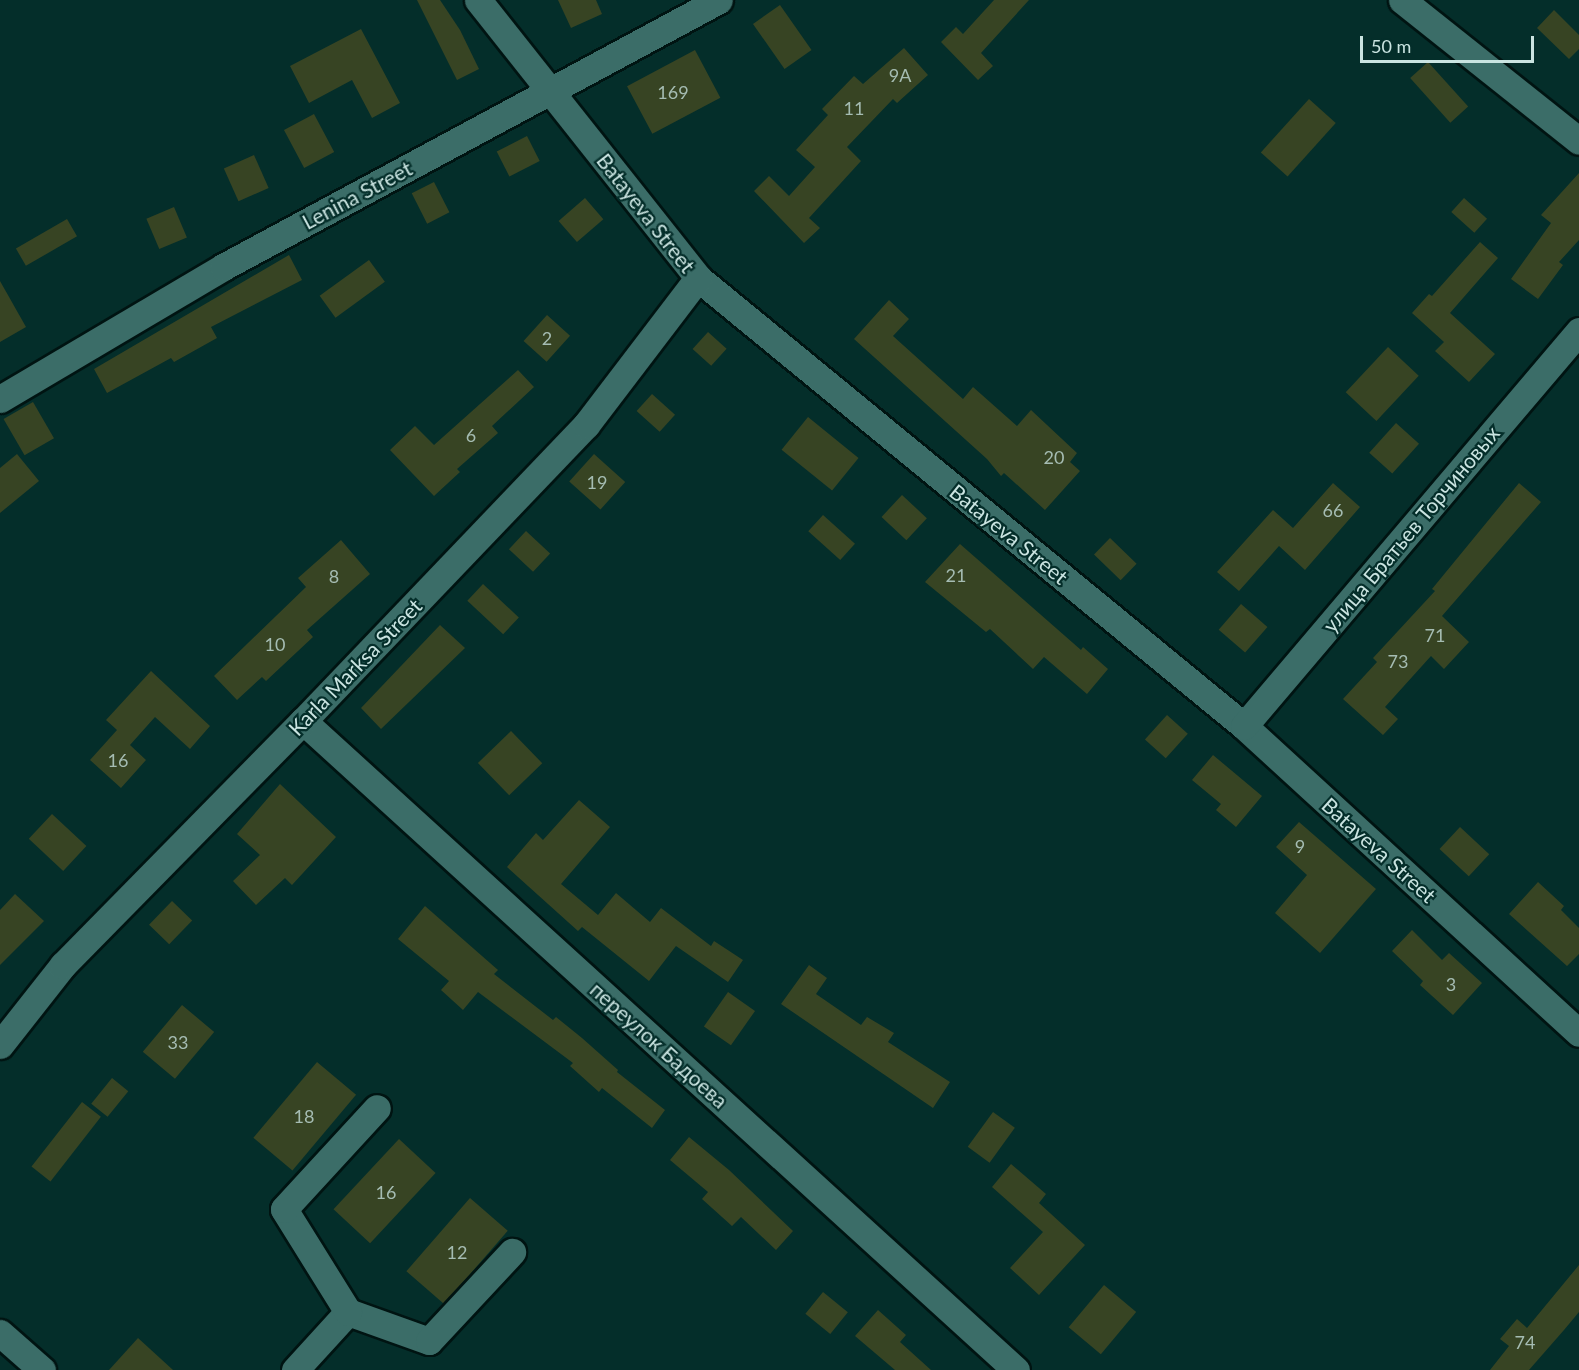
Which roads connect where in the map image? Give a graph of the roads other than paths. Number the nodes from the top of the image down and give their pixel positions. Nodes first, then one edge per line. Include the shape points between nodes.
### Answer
1 (478, 0) edge
2 (719, 0) edge
3 (1402, 0) edge
4 (550, 91) junction
5 (1579, 141) edge
6 (698, 278) junction
7 (1579, 331) edge
8 (0, 399) edge
9 (303, 721) junction
10 (1244, 726) junction
11 (1579, 1033) edge
12 (0, 1046) edge
13 (377, 1108) dead end
14 (512, 1252) dead end
15 (348, 1312) junction
16 (0, 1333) edge
17 (42, 1370) edge
18 (296, 1370) edge
19 (1016, 1370) edge

1 - 4 street, Batayeva Street
2 - 4 street, Lenina Street
3 - 5 street
4 - 6 street, Batayeva Street
4 - 8 street, Lenina Street via 223,267
6 - 9 street, Karla Marksa Street via 586,425
6 - 10 street, Batayeva Street
7 - 10 street, улица Братьев Торчиновых
9 - 12 street, Karla Marksa Street via 63,965
9 - 19 street, переулок Бадоева
10 - 11 street, Batayeva Street
13 - 15 street via 284,1209
14 - 15 street via 429,1341
15 - 18 street
16 - 17 street

